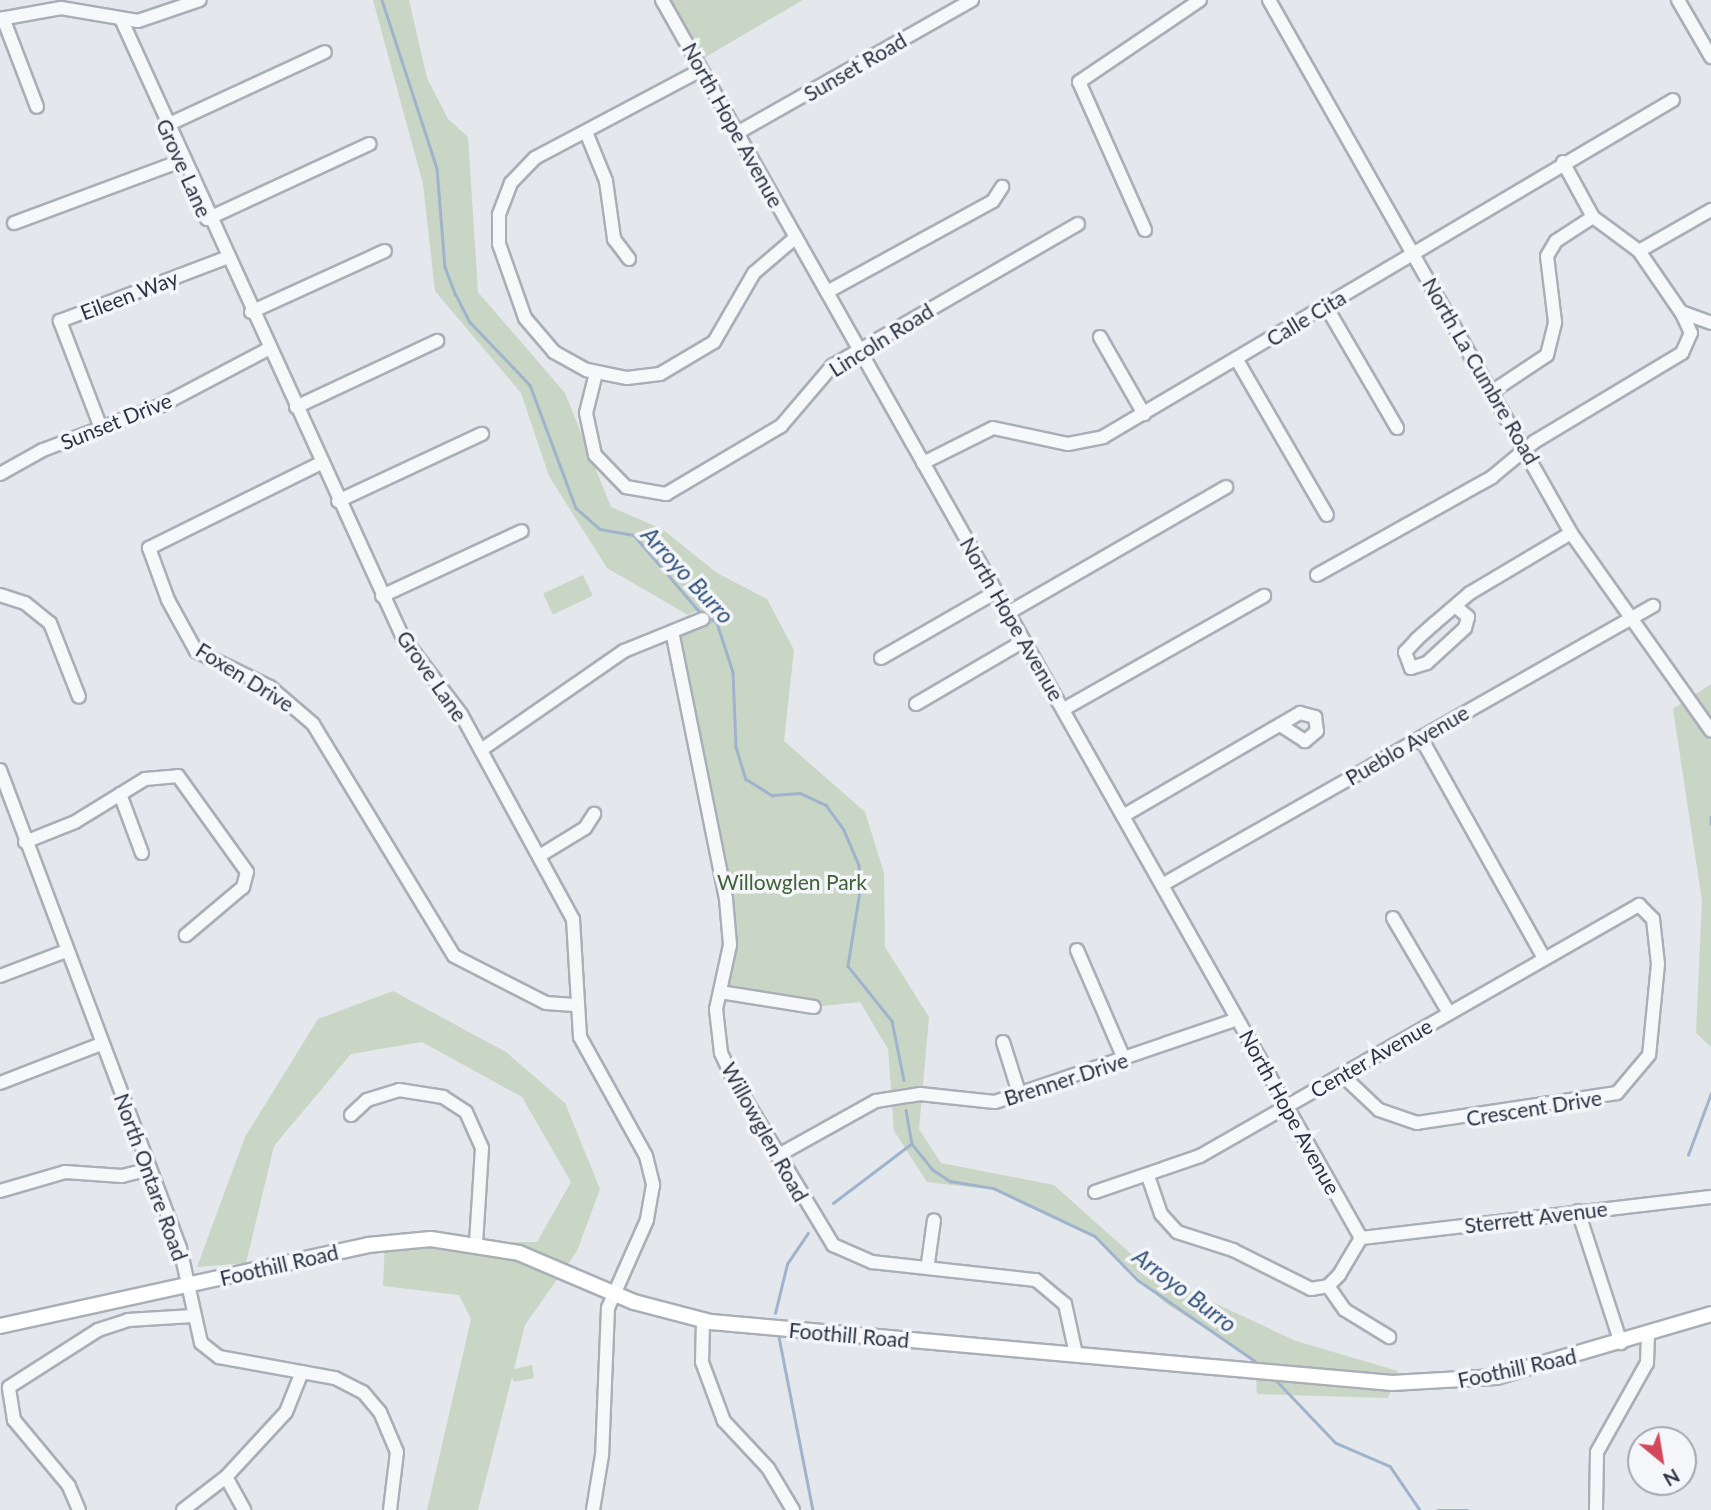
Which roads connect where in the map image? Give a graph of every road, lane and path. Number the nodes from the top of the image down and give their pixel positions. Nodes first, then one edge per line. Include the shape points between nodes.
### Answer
1 (200, 0) edge
2 (662, 0) edge
3 (972, 0) edge
4 (1200, 0) edge
5 (1269, 0) edge
6 (1678, 0) edge
7 (1, 18) edge
8 (122, 21) junction
9 (325, 52) dead end
10 (1711, 57) edge
11 (701, 70) junction
12 (1672, 100) dead end
13 (37, 107) dead end
14 (165, 126) junction
15 (586, 132) junction
16 (737, 133) junction
17 (369, 144) dead end
18 (181, 161) junction
19 (1563, 162) junction
20 (1002, 187) dead end
21 (1711, 210) edge
22 (1593, 217) junction
23 (207, 219) junction
24 (15, 223) dead end
25 (1078, 224) dead end
26 (1145, 230) dead end
27 (796, 237) junction
28 (1412, 248) junction
29 (385, 251) dead end
30 (1639, 251) junction
31 (226, 258) junction
32 (629, 259) dead end
33 (827, 292) junction
34 (1327, 308) junction
35 (251, 312) junction
36 (1681, 312) junction
37 (1711, 323) edge
38 (1100, 337) dead end
39 (437, 341) dead end
40 (268, 349) junction
41 (859, 349) junction
42 (1237, 360) junction
43 (596, 373) junction
44 (1493, 391) junction
45 (296, 407) junction
46 (1144, 414) junction
47 (101, 428) junction
48 (1396, 428) dead end
49 (482, 434) dead end
50 (1526, 448) junction
51 (321, 463) junction
52 (923, 463) junction
53 (1, 472) edge
54 (1226, 486) dead end
55 (338, 501) junction
56 (1327, 515) dead end
57 (522, 531) dead end
58 (1571, 533) junction
59 (1317, 575) dead end
60 (996, 592) junction
61 (0, 595) edge
62 (382, 596) junction
63 (1264, 596) dead end
64 (1455, 606) junction
65 (1653, 606) dead end
66 (1008, 612) junction
67 (703, 619) dead end
68 (1628, 620) junction
69 (673, 636) junction
70 (1024, 641) junction
71 (881, 658) dead end
72 (79, 697) dead end
73 (916, 704) dead end
74 (1064, 709) junction
75 (1280, 725) dead end
76 (1711, 731) edge
77 (1421, 738) junction
78 (481, 750) junction
79 (1, 775) edge
80 (120, 794) junction
81 (594, 814) dead end
82 (1123, 817) junction
83 (25, 842) junction
84 (142, 853) dead end
85 (541, 855) junction
86 (1162, 885) junction
87 (1639, 905) joint
88 (1393, 918) dead end
89 (186, 935) dead end
90 (1077, 950) dead end
91 (66, 951) junction
92 (1544, 958) junction
93 (0, 976) edge
94 (720, 992) junction
95 (575, 1005) junction
96 (814, 1007) dead end
97 (1449, 1013) junction
98 (1237, 1018) junction
99 (1003, 1042) dead end
100 (101, 1044) junction
101 (1125, 1061) junction
102 (1343, 1076) junction
103 (0, 1083) edge
104 (1020, 1096) junction
105 (1287, 1107) junction
106 (351, 1115) dead end
107 (777, 1156) junction
108 (150, 1168) junction
109 (1148, 1176) junction
110 (0, 1191) edge
111 (1095, 1192) dead end
112 (1711, 1197) edge
113 (1578, 1211) junction
114 (934, 1220) dead end
115 (1361, 1238) junction
116 (476, 1243) junction
117 (928, 1264) junction
118 (187, 1285) junction
119 (1328, 1286) junction
120 (613, 1294) junction
121 (1711, 1314) edge
122 (193, 1315) junction
123 (703, 1321) junction
124 (0, 1326) edge
125 (1648, 1335) junction
126 (1389, 1337) dead end
127 (1621, 1343) junction
128 (1076, 1354) junction
129 (302, 1372) junction
130 (226, 1477) junction
131 (79, 1510) edge
132 (184, 1510) edge
133 (244, 1510) edge
134 (390, 1510) edge
135 (593, 1510) edge
136 (793, 1510) edge
137 (1596, 1510) edge

1 - 8 street via 159,17
2 - 11 street, North Hope Avenue
3 - 16 street, Sunset Road
4 - 26 street via 1079,82
5 - 28 street, North La Cumbre Road
6 - 10 street
7 - 8 street via 61,8
7 - 13 street
8 - 14 street, Grove Lane
9 - 14 street
11 - 15 street
11 - 16 street, North Hope Avenue
12 - 19 street, Calle Cita
14 - 18 street, Grove Lane
15 - 32 street via 606,181 614,239
15 - 43 street via 518,173 501,204 498,226 509,285 529,324 554,352
16 - 27 street, North Hope Avenue
17 - 23 street
18 - 23 street, Grove Lane
18 - 24 street
19 - 22 street
19 - 28 street, Calle Cita
20 - 33 street via 993,201
21 - 30 street
22 - 30 street
22 - 44 street via 1556,242 1547,256 1555,322 1547,355
23 - 31 street, Grove Lane
25 - 41 street, Lincoln Road
27 - 33 street, North Hope Avenue
27 - 43 street via 765,260 725,329 702,353 643,377
28 - 34 street, Calle Cita
28 - 44 street, North La Cumbre Road
29 - 35 street
30 - 36 street
31 - 35 street, Grove Lane
31 - 47 street, Eileen Way via 60,321
33 - 41 street, North Hope Avenue
34 - 42 street, Calle Cita
34 - 48 street
35 - 40 street, Grove Lane
36 - 37 street
36 - 50 street via 1691,333 1682,353
38 - 46 street
39 - 45 street
40 - 45 street, Grove Lane
40 - 47 street, Sunset Drive via 162,405
41 - 43 street, Lincoln Road via 823,374 764,439 657,496 626,487 596,455 586,413
41 - 52 street, North Hope Avenue
42 - 46 street, Calle Cita
42 - 56 street
44 - 50 street, North La Cumbre Road
45 - 51 street, Grove Lane
46 - 52 street, Calle Cita via 1084,443 1007,428 984,430
47 - 53 street, Sunset Drive
49 - 55 street
50 - 58 street, North La Cumbre Road
50 - 59 street via 1492,477
51 - 55 street, Grove Lane
51 - 95 street, Foxen Drive via 149,548 168,600 196,651 270,688 313,724 454,956 546,1003
52 - 60 street, North Hope Avenue
54 - 66 street
55 - 62 street, Grove Lane
57 - 62 street
58 - 64 street
58 - 68 street, North La Cumbre Road
60 - 66 street, North Hope Avenue
60 - 71 street
61 - 72 street via 25,603 50,623
62 - 78 street, Grove Lane via 411,653
63 - 74 street
64 - 64 street via 1405,652 1410,668 1427,663 1465,628 1468,617
65 - 68 street, Pueblo Avenue
66 - 70 street, North Hope Avenue
67 - 69 street
68 - 76 street, North La Cumbre Road
68 - 77 street, Pueblo Avenue
69 - 78 street via 624,651
69 - 94 street, Willowglen Road via 726,899 730,945
70 - 73 street
70 - 74 street, North Hope Avenue
74 - 82 street, North Hope Avenue
75 - 82 street
77 - 86 street, Pueblo Avenue
77 - 92 street
78 - 85 street, Grove Lane
79 - 83 street, North Ontare Road
80 - 83 street
80 - 84 street
80 - 89 street via 156,775 178,776 245,867 243,887
81 - 85 street
82 - 86 street, North Hope Avenue
83 - 91 street, North Ontare Road
85 - 95 street, Grove Lane via 578,937
86 - 98 street, North Hope Avenue
87 - 92 street, Center Avenue
87 - 102 street, Crescent Drive via 1656,927 1649,1055 1618,1093 1417,1123 1379,1110
88 - 97 street
90 - 101 street
91 - 93 street
91 - 100 street, North Ontare Road
92 - 97 street, Center Avenue
94 - 96 street
94 - 107 street, Willowglen Road via 721,1053
95 - 120 street, Grove Lane via 580,1037 646,1156 653,1185 647,1220
97 - 102 street, Center Avenue
98 - 101 street, Brenner Drive
98 - 105 street, North Hope Avenue
99 - 104 street
100 - 103 street
100 - 108 street, North Ontare Road
101 - 104 street, Brenner Drive
102 - 105 street, Center Avenue
104 - 107 street, Brenner Drive via 982,1103 893,1096
105 - 109 street, Center Avenue via 1200,1156
105 - 115 street, North Hope Avenue
106 - 116 street via 367,1100 398,1090 443,1097 466,1112 482,1148
107 - 117 street, Willowglen Road via 818,1229 842,1251 872,1262
108 - 110 street via 122,1176 65,1172
108 - 118 street, North Ontare Road
109 - 111 street, Center Avenue
109 - 119 street via 1161,1214 1186,1238 1233,1250 1311,1289
112 - 113 street, Sterrett Avenue
113 - 115 street, Sterrett Avenue
113 - 127 street
114 - 117 street
115 - 119 street
116 - 118 main road, Foothill Road via 378,1243
116 - 120 main road, Foothill Road via 538,1259
117 - 128 street, Willowglen Road via 1052,1288 1073,1320
118 - 122 street, North Ontare Road
118 - 124 main road, Foothill Road
119 - 126 street via 1345,1310
120 - 123 main road, Foothill Road
120 - 135 street, Grove Lane
121 - 125 main road, Foothill Road
122 - 129 street, North Ontare Road via 201,1343 213,1354
122 - 131 street via 106,1327 9,1387 14,1420 69,1486
123 - 128 main road, Foothill Road
123 - 136 street via 702,1362 724,1421 768,1468
125 - 127 main road, Foothill Road
125 - 137 street via 1647,1363 1597,1452
127 - 128 main road, Foothill Road via 1496,1377 1428,1384
129 - 130 street via 292,1404
129 - 134 street, North Ontare Road via 355,1386 380,1412 399,1465
130 - 132 street
130 - 133 street

